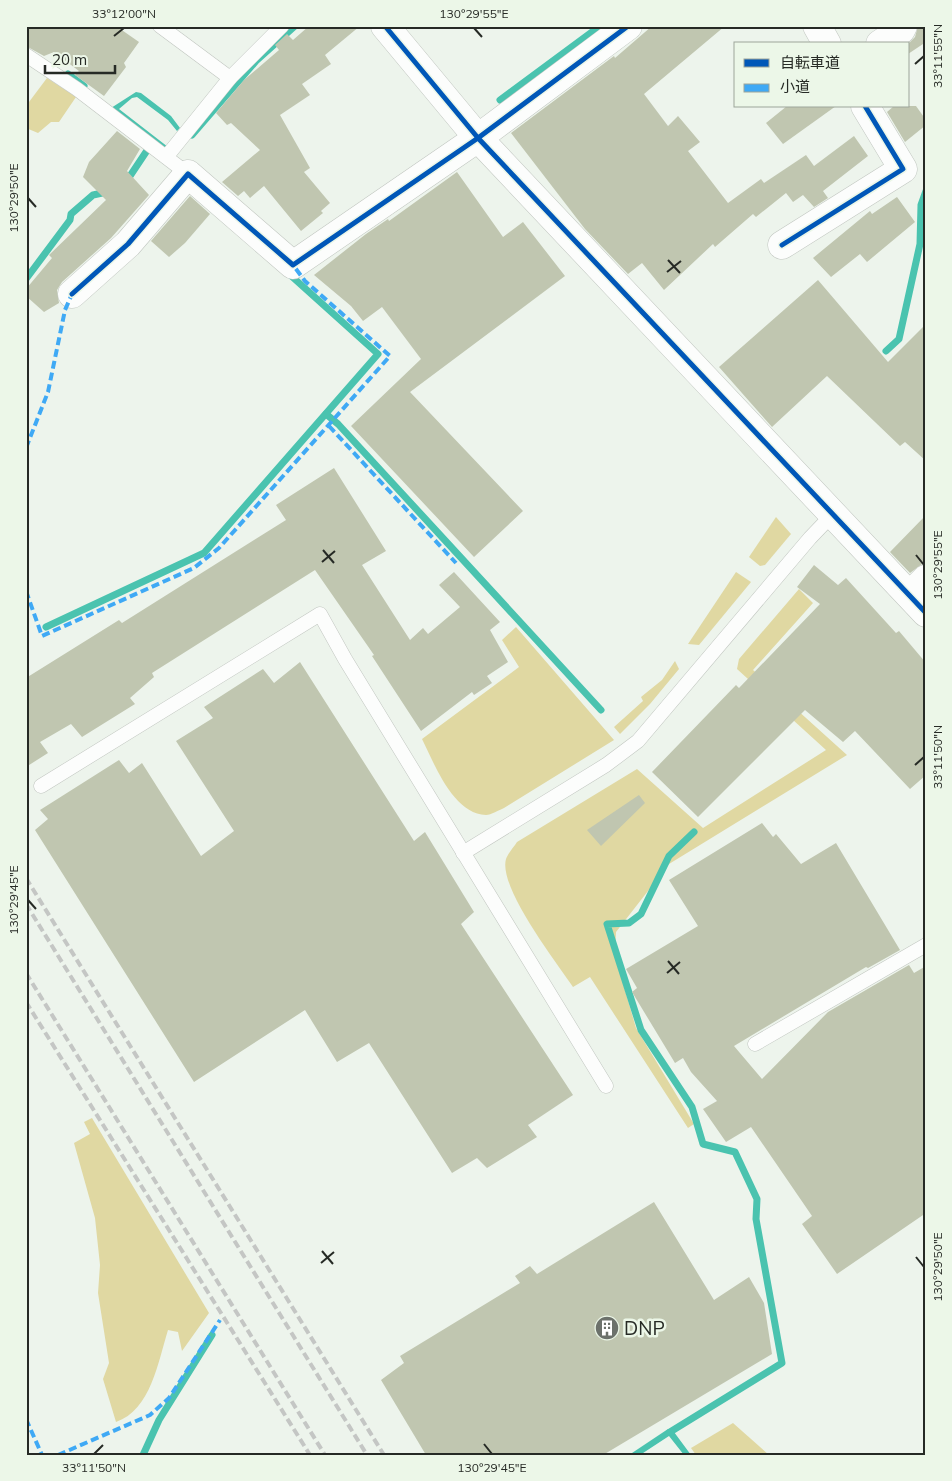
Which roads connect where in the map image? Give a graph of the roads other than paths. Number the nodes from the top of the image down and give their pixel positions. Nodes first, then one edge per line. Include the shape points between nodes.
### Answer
1 (160, 26) edge
2 (282, 26) edge
3 (385, 26) edge
4 (628, 26) edge
5 (817, 26) edge
6 (903, 26) edge
7 (264, 31) edge
8 (826, 42) edge
9 (883, 42) edge
10 (26, 55) edge
11 (230, 78) junction
12 (866, 108) edge
13 (478, 138) junction
14 (167, 156) junction
15 (188, 174) junction
16 (782, 245) dead end
17 (72, 294) dead end
18 (833, 514) junction
19 (920, 596) edge
20 (41, 786) dead end
21 (463, 853) junction
22 (926, 945) edge
23 (755, 1044) dead end
24 (606, 1086) dead end

1 - 11 lane
2 - 7 lane
3 - 13 street
4 - 13 street
5 - 8 street
6 - 9 street
7 - 11 lane
10 - 14 lane via 78,89
11 - 14 lane
12 - 16 street via 903,168
13 - 15 street via 293,266
13 - 18 street
14 - 15 lane
15 - 17 street via 128,244
18 - 19 street
18 - 21 lane via 638,741 606,765
20 - 21 lane via 320,614
21 - 24 lane
22 - 23 lane

